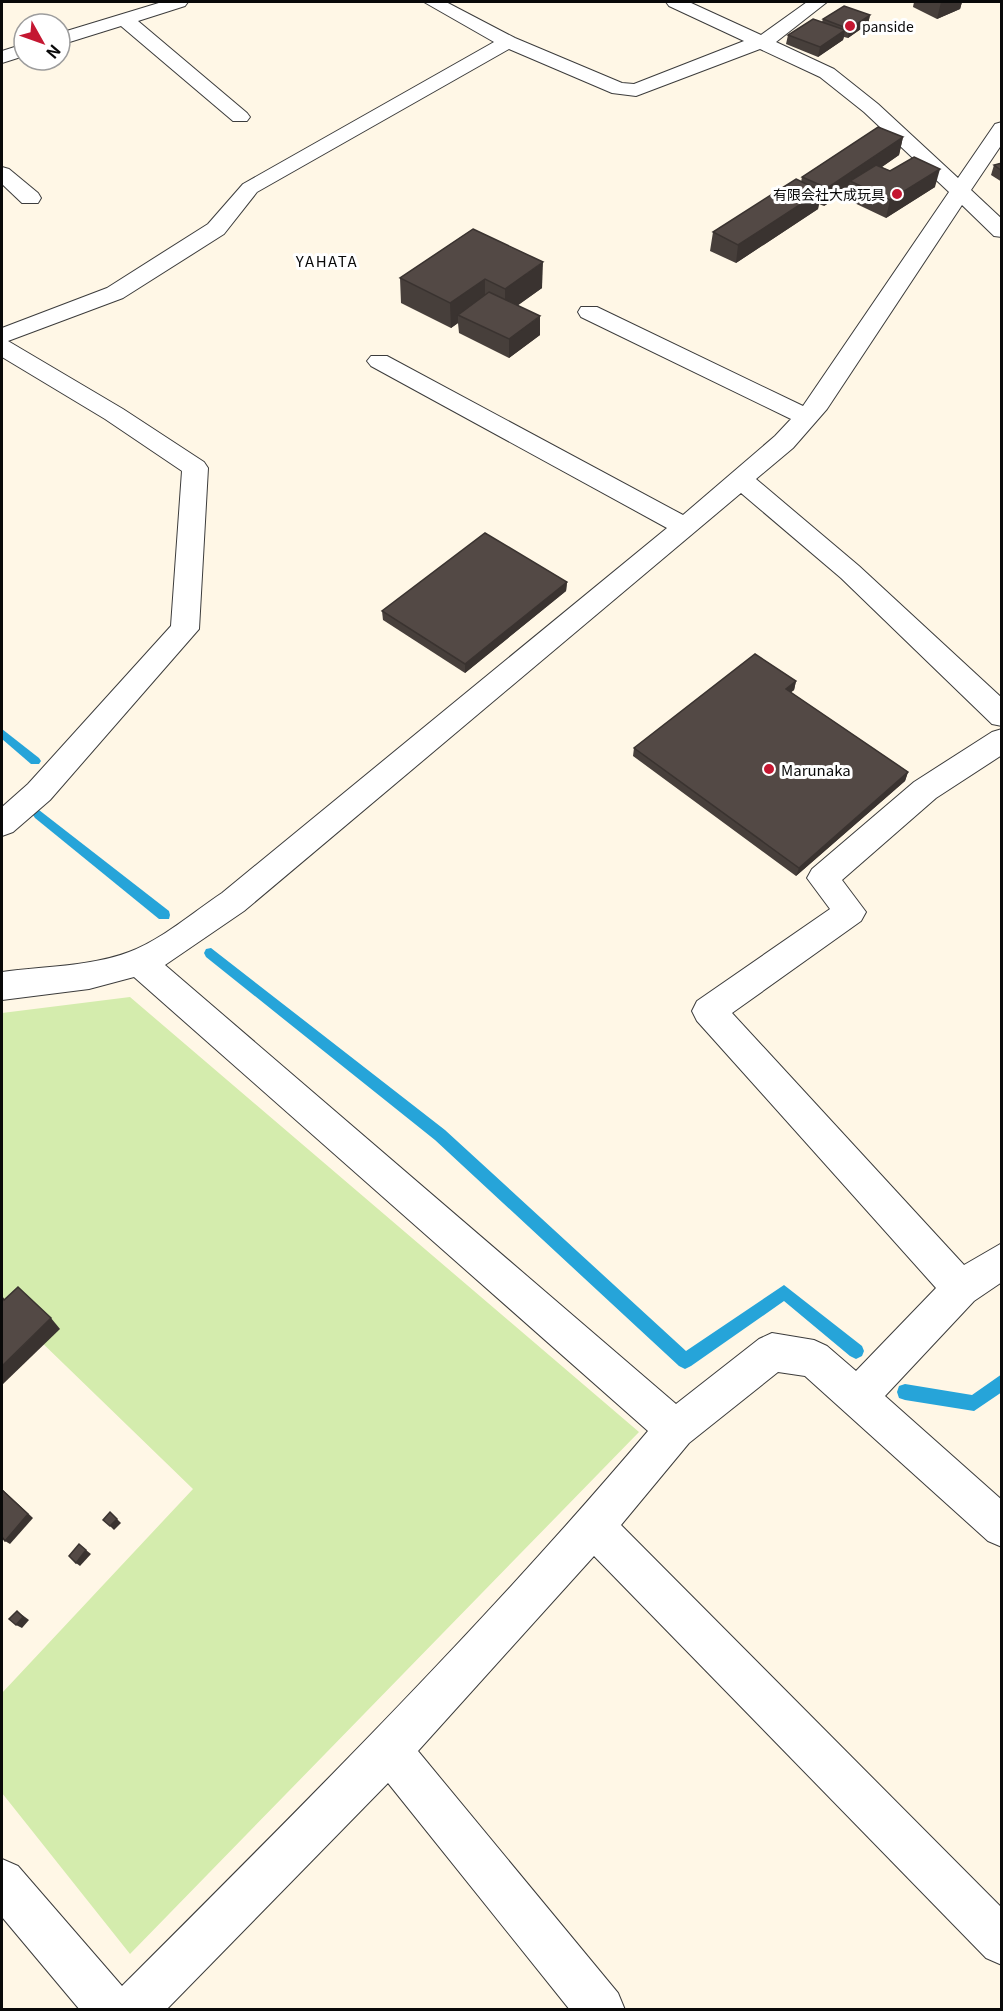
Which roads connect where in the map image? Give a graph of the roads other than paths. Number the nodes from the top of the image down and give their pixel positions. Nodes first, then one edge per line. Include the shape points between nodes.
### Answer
1 (179, 2) edge
2 (433, 2) edge
3 (675, 2) edge
4 (818, 2) edge
5 (124, 19) junction
6 (72, 35) edge
7 (763, 40) junction
8 (508, 42) junction
9 (240, 117) dead end
10 (1002, 128) edge
11 (2, 173) edge
12 (959, 190) junction
13 (30, 198) dead end
14 (1002, 231) edge
15 (589, 312) dead end
16 (2, 336) edge
17 (2, 347) edge
18 (379, 361) dead end
19 (807, 417) junction
20 (740, 479) junction
21 (685, 527) junction
22 (1002, 716) edge
23 (1002, 740) edge
24 (2, 824) edge
25 (139, 962) junction
26 (2, 986) edge
27 (1002, 1260) edge
28 (961, 1288) junction
29 (858, 1397) junction
30 (675, 1430) junction
31 (594, 1526) junction
32 (1002, 1527) edge
33 (389, 1750) junction
34 (2, 1882) edge
35 (1002, 1942) edge
36 (112, 2010) edge
37 (132, 2010) edge
38 (601, 2010) edge

1 - 5 street
2 - 8 street
3 - 7 street
4 - 7 street
5 - 6 street
5 - 9 street
7 - 8 street via 636,90 618,89
7 - 12 street via 827,73
8 - 16 street via 250,188 216,229 116,293
10 - 12 street
11 - 13 street
12 - 14 street
12 - 19 street
15 - 19 street
17 - 24 street via 195,468 185,629 39,792
18 - 21 street
19 - 20 street
20 - 21 street
20 - 22 street via 849,573
21 - 25 street via 233,902
23 - 28 street via 925,790 823,878 850,912 709,1011
25 - 26 street via 84,975
25 - 30 street
27 - 28 street
28 - 29 street
29 - 30 street via 814,1359 772,1352
29 - 32 street
30 - 31 street
31 - 33 street
31 - 35 street
33 - 37 street
33 - 38 street
34 - 36 street

